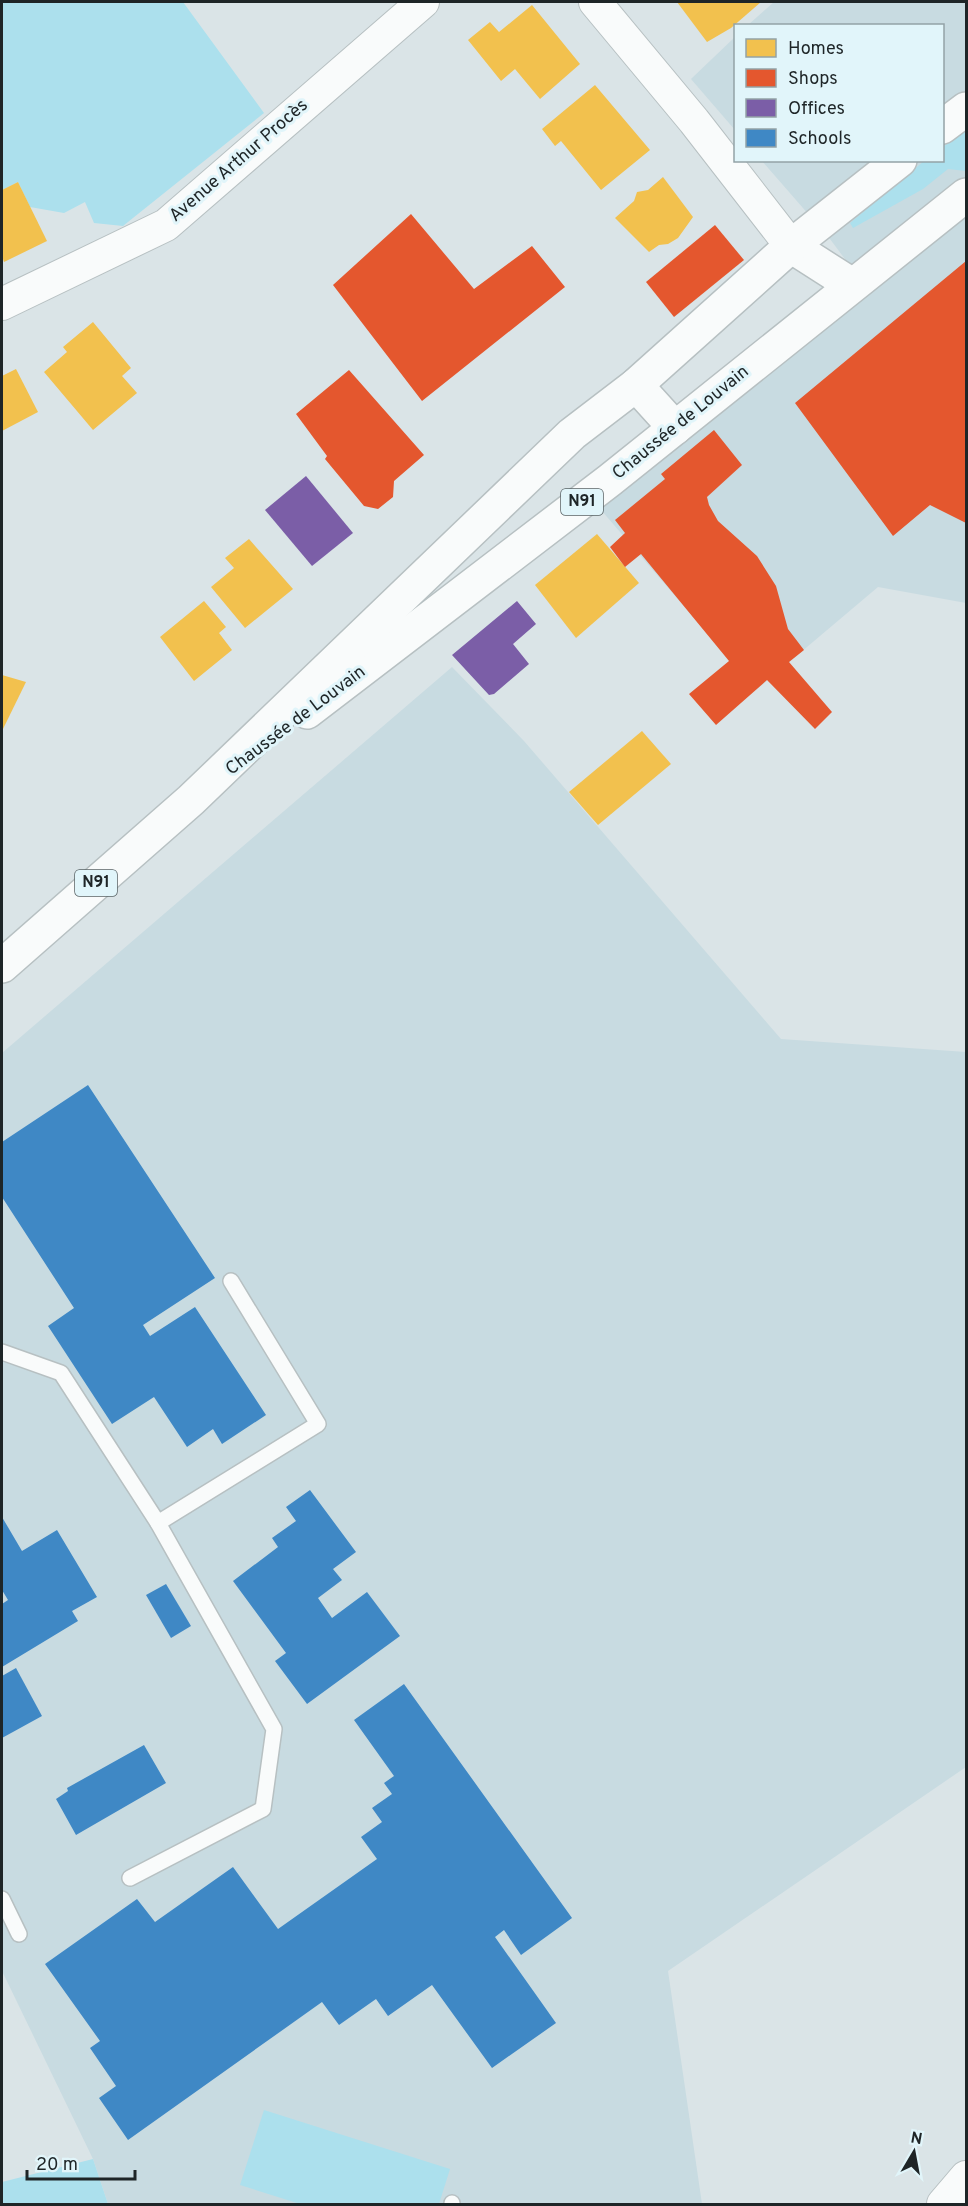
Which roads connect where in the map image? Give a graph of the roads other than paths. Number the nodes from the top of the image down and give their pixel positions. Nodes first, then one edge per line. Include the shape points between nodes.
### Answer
1 (423, 2) edge
2 (595, 2) edge
3 (966, 109) edge
4 (944, 126) edge
5 (897, 162) edge
6 (966, 195) edge
7 (791, 246) junction
8 (852, 285) junction
9 (2, 304) edge
10 (636, 385) junction
11 (675, 428) junction
12 (191, 800) junction
13 (2, 966) edge
14 (231, 1281) dead end
15 (2, 1352) edge
16 (158, 1523) junction
17 (130, 1878) dead end
18 (2, 1899) edge
19 (19, 1934) dead end
20 (966, 2177) edge
21 (943, 2205) edge

1 - 9 street, Avenue Arthur Procès via 166,225
2 - 7 street
3 - 4 main road
5 - 7 main road, Chaussée de Louvain / N91
6 - 8 main road, Chaussée de Louvain / N91
7 - 8 main road
7 - 10 main road, Chaussée de Louvain / N91
8 - 11 main road, Chaussée de Louvain / N91
10 - 11 main road
10 - 12 main road, Chaussée de Louvain / N91 via 572,434
11 - 12 main road, Chaussée de Louvain / N91
12 - 13 main road, Chaussée de Louvain / N91
14 - 16 lane via 318,1424
15 - 16 lane via 61,1374
16 - 17 lane via 274,1729 263,1809
18 - 19 lane
20 - 21 street

